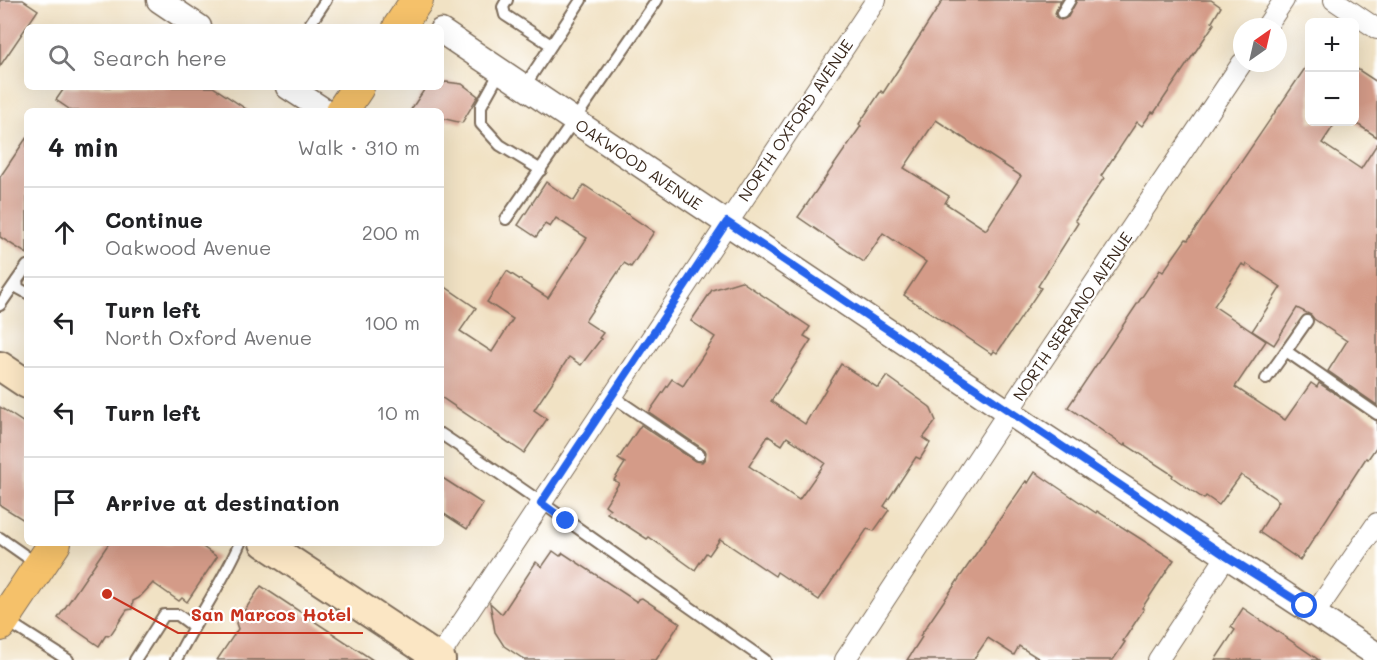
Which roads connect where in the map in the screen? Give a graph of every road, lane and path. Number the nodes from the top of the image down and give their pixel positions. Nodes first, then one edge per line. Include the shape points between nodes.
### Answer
1 (159, 0) edge
2 (326, 0) edge
3 (507, 0) edge
4 (581, 0) edge
5 (657, 0) edge
6 (876, 0) edge
7 (1070, 0) edge
8 (1284, 0) edge
9 (1334, 0) edge
10 (1062, 13) dead end
11 (1272, 18) edge
12 (195, 24) edge
13 (310, 24) edge
14 (1377, 29) edge
15 (444, 33) edge
16 (551, 45) junction
17 (501, 72) junction
18 (1236, 72) edge
19 (524, 87) junction
20 (293, 90) edge
21 (356, 90) edge
22 (320, 108) edge
23 (344, 108) edge
24 (575, 121) junction
25 (541, 170) junction
26 (506, 219) dead end
27 (727, 222) junction
28 (24, 270) edge
29 (17, 281) junction
30 (24, 291) edge
31 (0, 305) edge
32 (1307, 321) dead end
33 (1286, 351) junction
34 (0, 366) edge
35 (1266, 379) dead end
36 (24, 382) edge
37 (612, 396) junction
38 (1008, 412) junction
39 (1377, 414) edge
40 (444, 436) edge
41 (699, 455) dead end
42 (541, 503) junction
43 (1377, 523) edge
44 (0, 538) edge
45 (239, 546) edge
46 (269, 546) edge
47 (47, 554) edge
48 (1226, 556) junction
49 (1315, 613) junction
50 (2, 622) edge
51 (193, 626) junction
52 (1377, 655) edge
53 (439, 659) edge
54 (68, 660) edge
55 (135, 660) edge
56 (176, 660) edge
57 (765, 660) edge
58 (845, 660) edge
59 (1158, 660) edge

1 - 12 street
2 - 13 lane
3 - 16 lane via 503,7 505,15
4 - 16 lane
5 - 24 lane
6 - 27 street, NORTH OXFORD AVENUE
7 - 10 lane
8 - 11 street
9 - 14 street
15 - 17 street, OAKWOOD AVENUE
16 - 19 lane
17 - 19 street, OAKWOOD AVENUE
17 - 25 lane via 481,106 482,124 500,145
18 - 38 street, NORTH SERRANO AVENUE
19 - 24 street, OAKWOOD AVENUE
20 - 22 street
21 - 23 main road
24 - 25 lane
24 - 27 street, OAKWOOD AVENUE
25 - 26 lane
27 - 37 street, NORTH OXFORD AVENUE
27 - 38 street, OAKWOOD AVENUE
28 - 29 lane
29 - 30 lane via 18,288
29 - 31 lane
32 - 33 lane
33 - 35 lane
33 - 39 lane
34 - 36 main road
37 - 41 lane
37 - 42 street, NORTH OXFORD AVENUE
38 - 48 street, OAKWOOD AVENUE
38 - 58 street, NORTH SERRANO AVENUE
40 - 42 lane
42 - 53 street, NORTH OXFORD AVENUE
42 - 57 lane
43 - 49 street
44 - 47 lane
45 - 51 lane via 226,575
46 - 53 main road
47 - 50 main road
48 - 49 street, OAKWOOD AVENUE
48 - 59 street
49 - 52 street, OAKWOOD AVENUE
50 - 54 lane
51 - 55 lane via 178,615 164,615
51 - 56 lane

